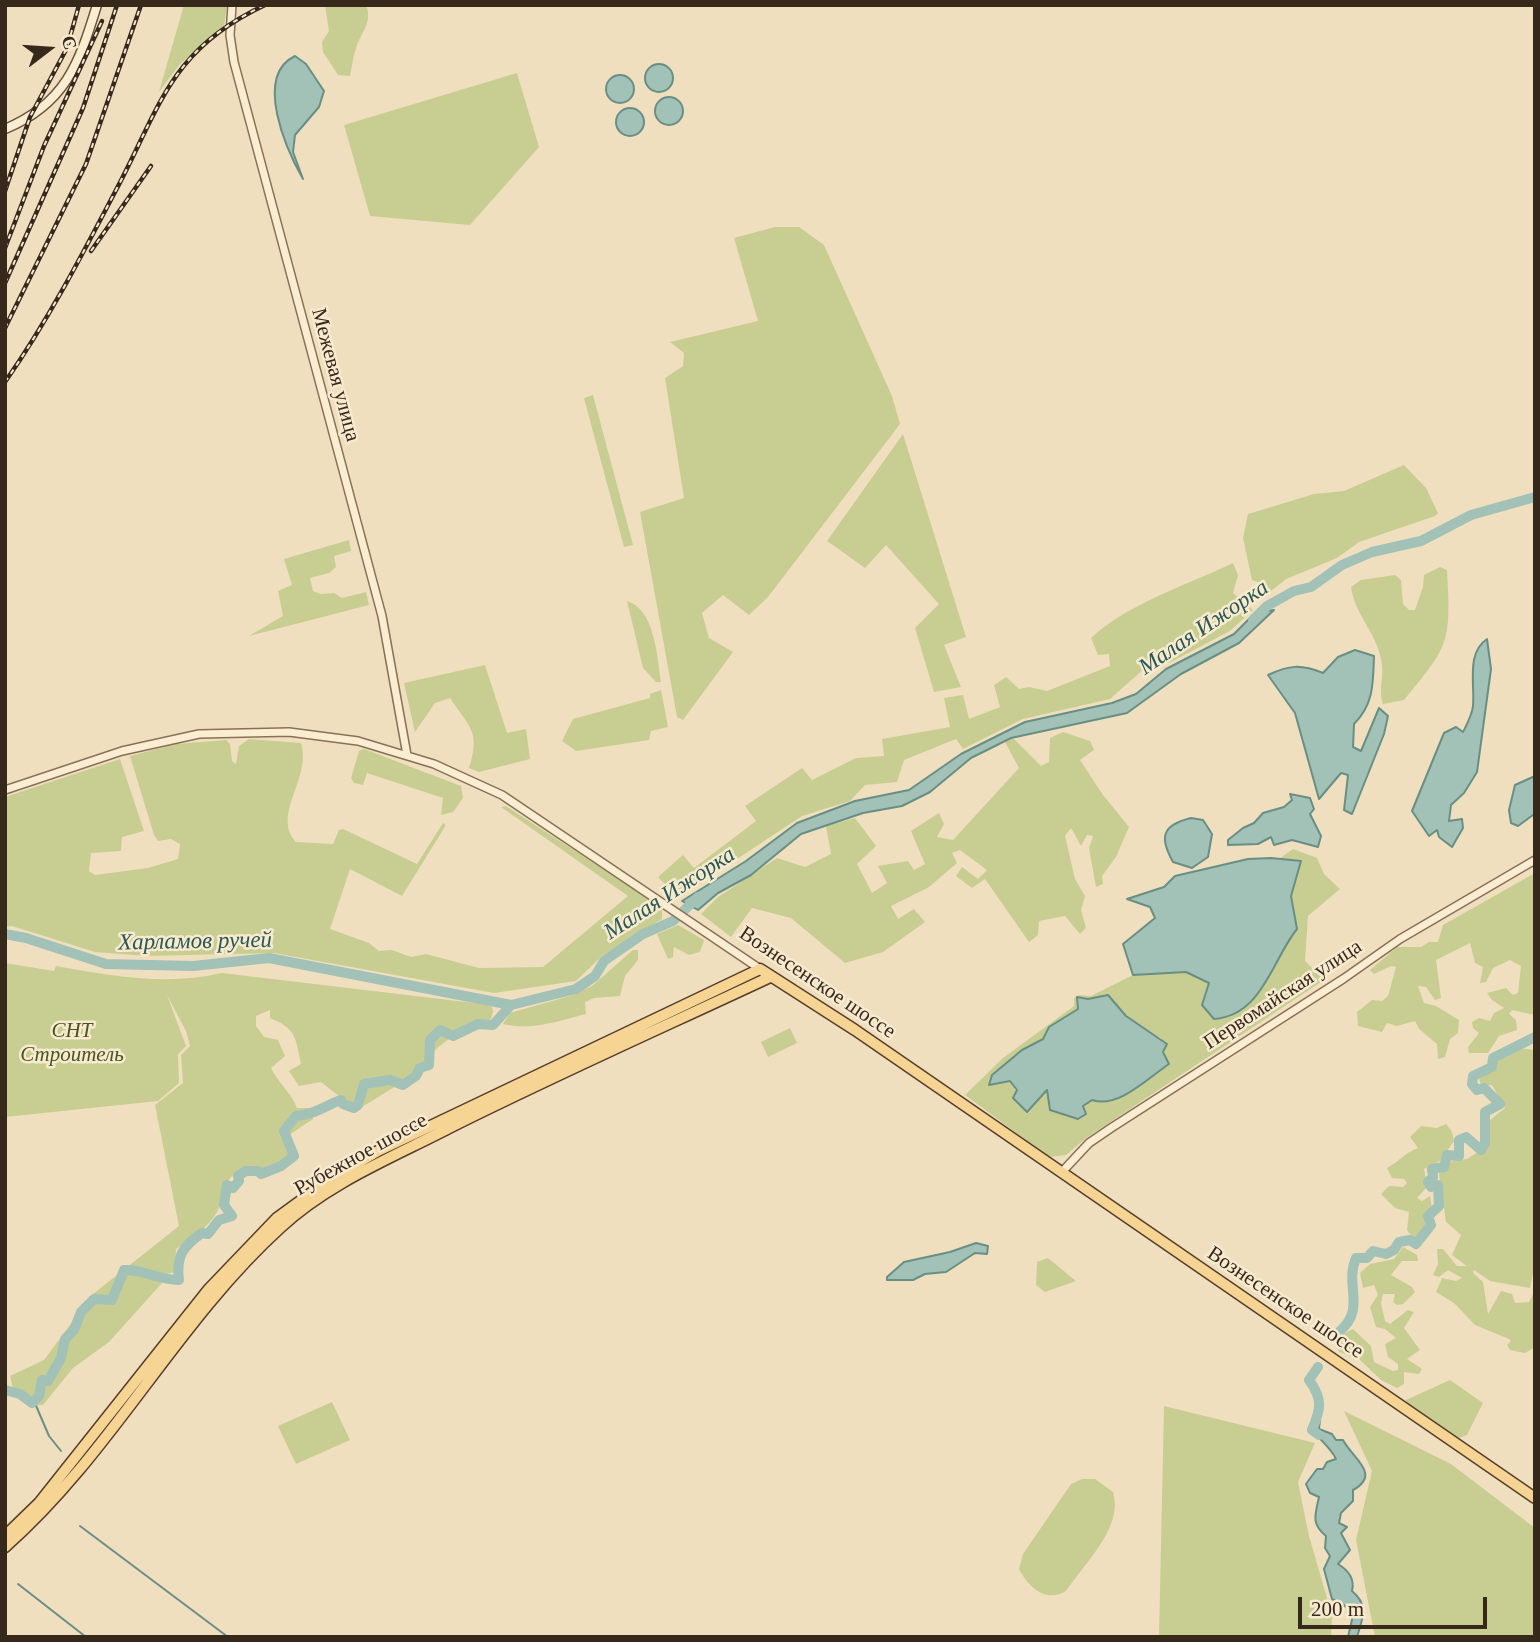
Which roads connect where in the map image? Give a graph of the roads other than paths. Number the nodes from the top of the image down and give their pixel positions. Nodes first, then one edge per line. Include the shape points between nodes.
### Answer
1 (97, 5) edge
2 (232, 5) edge
3 (5, 129) edge
4 (407, 755) junction
5 (5, 790) edge
6 (1535, 860) edge
7 (760, 969) junction
8 (770, 977) junction
9 (1061, 1173) junction
10 (1535, 1498) edge
11 (5, 1536) edge
12 (5, 1547) edge

1 - 3 main road via 82,51 56,97
2 - 4 street, Межевая улица via 234,62 382,616
4 - 5 street, Вознесенское шоссе via 328,736 289,732 200,734 122,751
4 - 7 street, Вознесенское шоссе via 502,795
6 - 9 street, Первомайская улица via 1400,939 1111,1128 1089,1143
7 - 8 main road, Вознесенское шоссе
7 - 11 main road, Рубежное шоссе via 378,1151 300,1200 222,1273 50,1488
8 - 9 main road, Вознесенское шоссе via 855,1030
8 - 12 main road, Рубежное шоссе via 383,1161 302,1210 213,1297 62,1492
9 - 10 main road, Вознесенское шоссе

